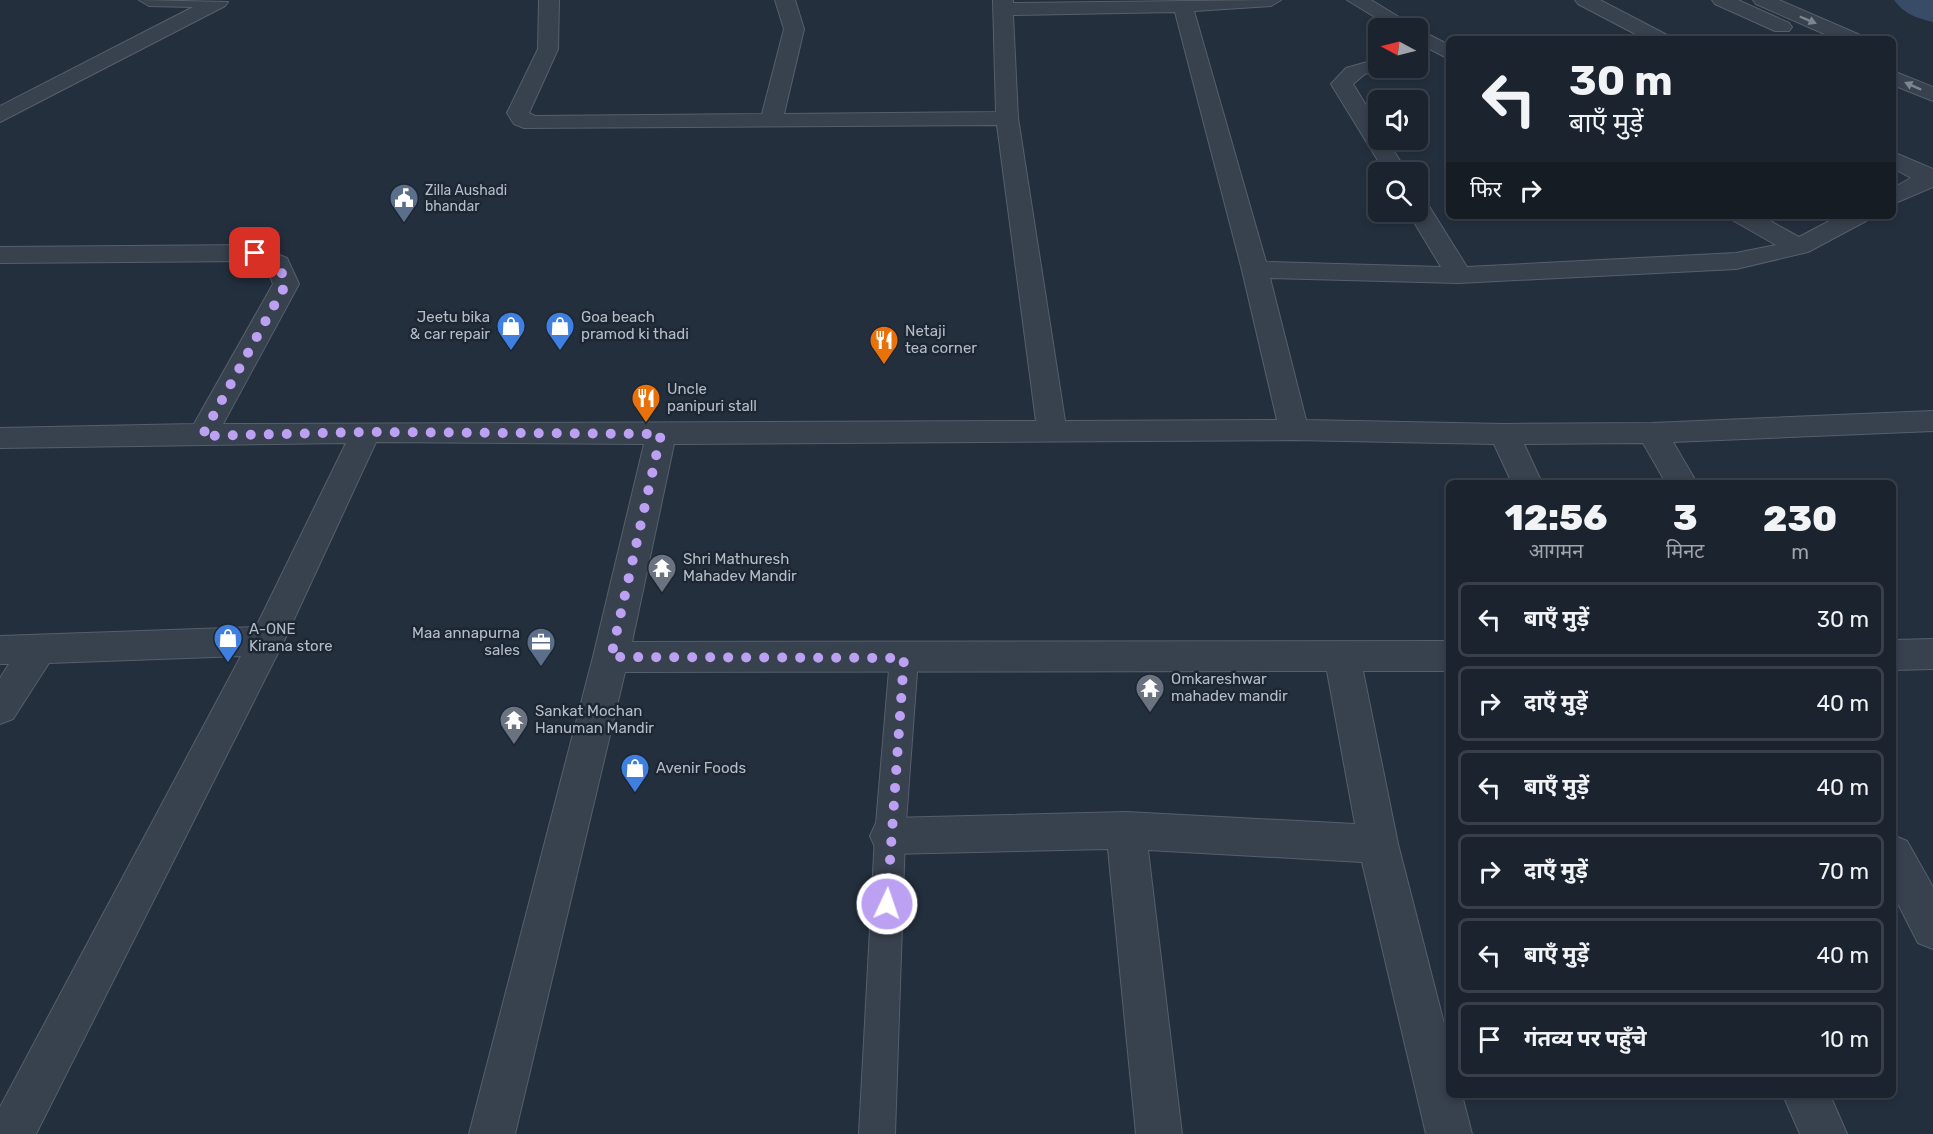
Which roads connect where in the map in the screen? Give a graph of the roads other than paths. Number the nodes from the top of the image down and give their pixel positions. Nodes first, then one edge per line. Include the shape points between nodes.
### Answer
1 (149, 0) edge
2 (240, 0) edge
3 (549, 0) edge
4 (785, 0) edge
5 (1271, 0) edge
6 (1358, 0) edge
7 (1585, 0) edge
8 (1722, 0) edge
9 (1763, 0) edge
10 (218, 2) junction
11 (1004, 5) edge
12 (1184, 6) junction
13 (1390, 18) edge
14 (1654, 36) edge
15 (1802, 36) edge
16 (1846, 36) edge
17 (1428, 41) edge
18 (1446, 51) edge
19 (1446, 52) edge
20 (1428, 55) edge
21 (1896, 58) edge
22 (1368, 67) edge
23 (1933, 74) edge
24 (1896, 78) edge
25 (1933, 95) edge
26 (0, 115) edge
27 (1007, 118) junction
28 (771, 120) junction
29 (1896, 160) edge
30 (1390, 162) edge
31 (1932, 178) edge
32 (1896, 196) edge
33 (1748, 219) edge
34 (1851, 219) edge
35 (1427, 222) edge
36 (1799, 247) junction
37 (0, 255) edge
38 (1255, 270) junction
39 (1459, 275) junction
40 (1933, 421) edge
41 (1294, 430) junction
42 (366, 432) junction
43 (1052, 432) junction
44 (1652, 433) junction
45 (661, 434) junction
46 (1504, 434) junction
47 (202, 436) junction
48 (0, 438) edge
49 (1526, 480) edge
50 (1680, 480) edge
51 (267, 641) junction
52 (0, 650) edge
53 (38, 650) junction
54 (1933, 654) edge
55 (1342, 655) junction
56 (1896, 655) edge
57 (1446, 656) edge
58 (611, 657) junction
59 (904, 658) junction
60 (0, 708) edge
61 (1126, 830) junction
62 (890, 836) junction
63 (1378, 844) junction
64 (1896, 860) edge
65 (1933, 928) edge
66 (1807, 1098) edge
67 (11, 1134) edge
68 (492, 1134) edge
69 (877, 1134) edge
70 (1159, 1134) edge
71 (1449, 1134) edge
72 (1824, 1134) edge

1 - 10 street
2 - 10 street
3 - 28 street via 548,49 518,113 522,119 532,123
4 - 28 street via 794,29
5 - 12 street
6 - 13 street
7 - 14 street
8 - 15 street
9 -> 16 street
10 - 26 street
11 - 12 street
11 - 27 street
12 - 38 street
17 - 18 street
19 - 20 street
21 - 23 street
22 - 30 street via 1348,75 1342,84
25 -> 24 street
27 - 28 street
27 - 43 street
29 - 31 street
31 - 32 street
33 - 36 street
34 - 36 street
35 - 39 street
36 - 39 street via 1736,261
37 - 47 street via 255,253 278,263 286,284
38 - 39 street
38 - 41 street
40 - 44 street
41 - 43 street
41 - 46 street
42 - 45 street
42 - 47 street
42 - 51 street
43 - 45 street
44 - 46 street
44 - 50 street
45 - 58 street
46 - 49 street
47 - 48 street
51 - 53 street
51 - 67 street
52 - 53 street
53 - 60 street
54 - 56 street
55 - 57 street
55 - 59 street
55 - 63 street
58 - 59 street
58 - 68 street
59 - 62 lane
61 - 62 street
61 - 63 street
61 - 70 street
62 - 69 lane
63 - 71 street
64 - 65 street
66 - 72 street

